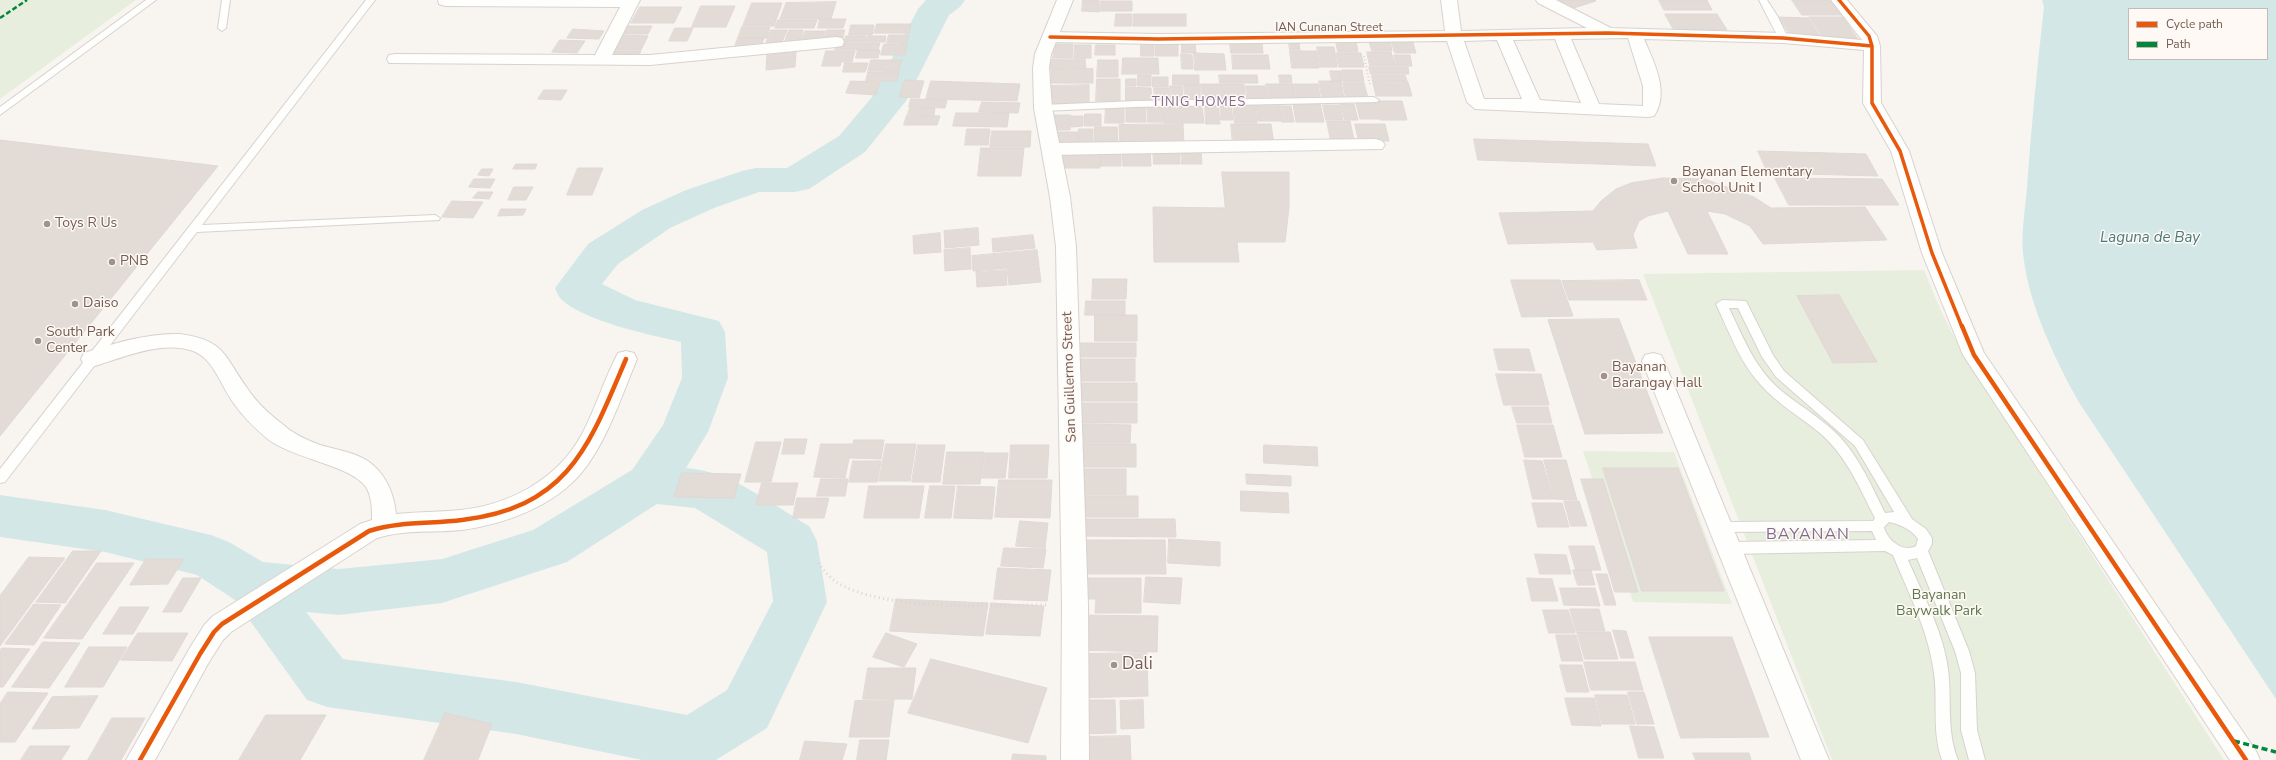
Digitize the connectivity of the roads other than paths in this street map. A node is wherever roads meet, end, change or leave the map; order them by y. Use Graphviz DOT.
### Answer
graph roads {
  1 [pos="152,0"];
  2 [pos="226,0"];
  3 [pos="371,0"];
  4 [pos="1065,0"];
  5 [pos="1449,0"];
  6 [pos="1544,0"];
  7 [pos="1763,0"];
  8 [pos="1840,0"];
  9 [pos="445,1"];
  10 [pos="632,1"];
  11 [pos="222,28"];
  12 [pos="1608,33"];
  13 [pos="1561,34"];
  14 [pos="1634,34"];
  15 [pos="1503,35"];
  16 [pos="1454,36"];
  17 [pos="1050,37"];
  18 [pos="1783,38"];
  19 [pos="836,42"];
  20 [pos="1872,46"];
  21 [pos="395,59"];
  22 [pos="600,61"];
  23 [pos="1374,100"];
  24 [pos="1534,105"];
  25 [pos="1043,108"];
  26 [pos="1592,109"];
  27 [pos="0,112"];
  28 [pos="1376,145"];
  29 [pos="1051,149"];
  30 [pos="435,218"];
  31 [pos="193,229"];
  32 [pos="92,359"];
  33 [pos="626,359"];
  34 [pos="1653,361"];
  35 [pos="0,478"];
  36 [pos="1906,520"];
  37 [pos="1880,522"];
  38 [pos="385,524"];
  39 [pos="1724,537"];
  40 [pos="1892,548"];
  41 [pos="1920,550"];
  42 [pos="140,760"];
  43 [pos="1075,760"];
  44 [pos="1814,760"];
  45 [pos="1950,760"];
  46 [pos="1977,760"];
  47 [pos="2246,760"];
  1 -- 27 [label="lane"];
  2 -- 11 [label="lane"];
  3 -- 31 [label="lane"];
  4 -- 17 [label="street, San Guillermo Street"];
  5 -- 16 [label="street"];
  6 -- 12 [label="street"];
  7 -- 18 [label="lane"];
  8 -- 20 [label="street"];
  9 -- 10 [label="street"];
  10 -- 22 [label="street"];
  12 -- 13 [label="street, IAN Cunanan Street"];
  12 -- 14 [label="street, IAN Cunanan Street"];
  13 -- 15 [label="street, IAN Cunanan Street"];
  13 -- 26 [label="street"];
  14 -- 18 [label="street, IAN Cunanan Street"];
  14 -- 26 [label="street"];
  15 -- 16 [label="street, IAN Cunanan Street"];
  15 -- 24 [label="street"];
  16 -- 17 [label="street, IAN Cunanan Street"];
  16 -- 24 [label="street"];
  17 -- 25 [label="street, San Guillermo Street"];
  18 -- 20 [label="street, IAN Cunanan Street"];
  19 -- 22 [label="street"];
  20 -- 47 [label="street"];
  21 -- 22 [label="street"];
  23 -- 25 [label="lane"];
  24 -- 26 [label="street"];
  25 -- 29 [label="street, San Guillermo Street"];
  28 -- 29 [label="street"];
  29 -- 43 [label="street, San Guillermo Street"];
  30 -- 31 [label="lane"];
  31 -- 32 [label="lane"];
  32 -- 35 [label="lane"];
  32 -- 38 [label="street"];
  33 -- 38 [label="street"];
  34 -- 39 [label="street"];
  36 -- 37 [label="lane"];
  36 -- 37 [label="lane"];
  36 -- 41 [label="lane"];
  37 -- 39 [label="lane"];
  37 -- 40 [label="lane"];
  38 -- 42 [label="street"];
  39 -- 40 [label="lane"];
  39 -- 44 [label="street"];
  40 -- 41 [label="lane"];
  40 -- 45 [label="lane"];
  41 -- 46 [label="lane"];
}
